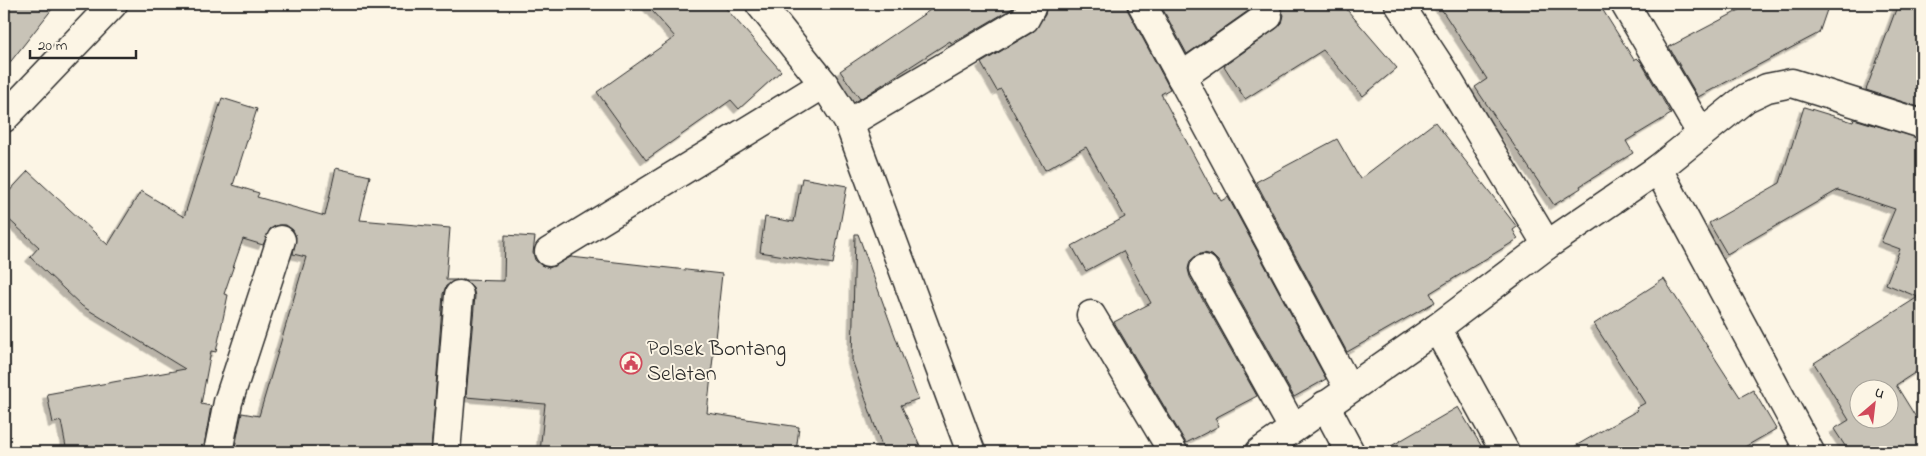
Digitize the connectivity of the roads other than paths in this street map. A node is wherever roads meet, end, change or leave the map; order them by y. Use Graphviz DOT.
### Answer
graph roads {
  1 [pos="113,4"];
  2 [pos="760,4"];
  3 [pos="1031,4"];
  4 [pos="1142,4"];
  5 [pos="1398,4"];
  6 [pos="1625,4"];
  7 [pos="1268,16"];
  8 [pos="1181,77"];
  9 [pos="824,84"];
  10 [pos="4,118"];
  11 [pos="848,123"];
  12 [pos="1922,124"];
  13 [pos="1701,133"];
  14 [pos="1658,169"];
  15 [pos="281,240"];
  16 [pos="1547,245"];
  17 [pos="549,252"];
  18 [pos="1204,269"];
  19 [pos="459,295"];
  20 [pos="1091,315"];
  21 [pos="1437,328"];
  22 [pos="1349,389"];
  23 [pos="1325,405"];
  24 [pos="1293,428"];
  25 [pos="218,452"];
  26 [pos="446,452"];
  27 [pos="971,452"];
  28 [pos="1172,452"];
  29 [pos="1260,452"];
  30 [pos="1350,452"];
  31 [pos="1506,452"];
  32 [pos="1810,452"];
  1 -- 10 [label="street"];
  2 -- 9 [label="street"];
  3 -- 11 [label="street"];
  4 -- 8 [label="street"];
  5 -- 16 [label="street"];
  6 -- 13 [label="street"];
  7 -- 8 [label="street"];
  8 -- 22 [label="street"];
  9 -- 11 [label="street"];
  9 -- 17 [label="street"];
  11 -- 27 [label="street"];
  12 -- 13 [label="street"];
  13 -- 14 [label="street"];
  14 -- 16 [label="street"];
  14 -- 32 [label="street"];
  15 -- 25 [label="street"];
  16 -- 21 [label="street"];
  18 -- 24 [label="street"];
  19 -- 26 [label="street"];
  20 -- 28 [label="street"];
  21 -- 22 [label="street"];
  21 -- 31 [label="street"];
  22 -- 23 [label="street"];
  23 -- 24 [label="street"];
  23 -- 30 [label="street"];
  24 -- 29 [label="street"];
}
